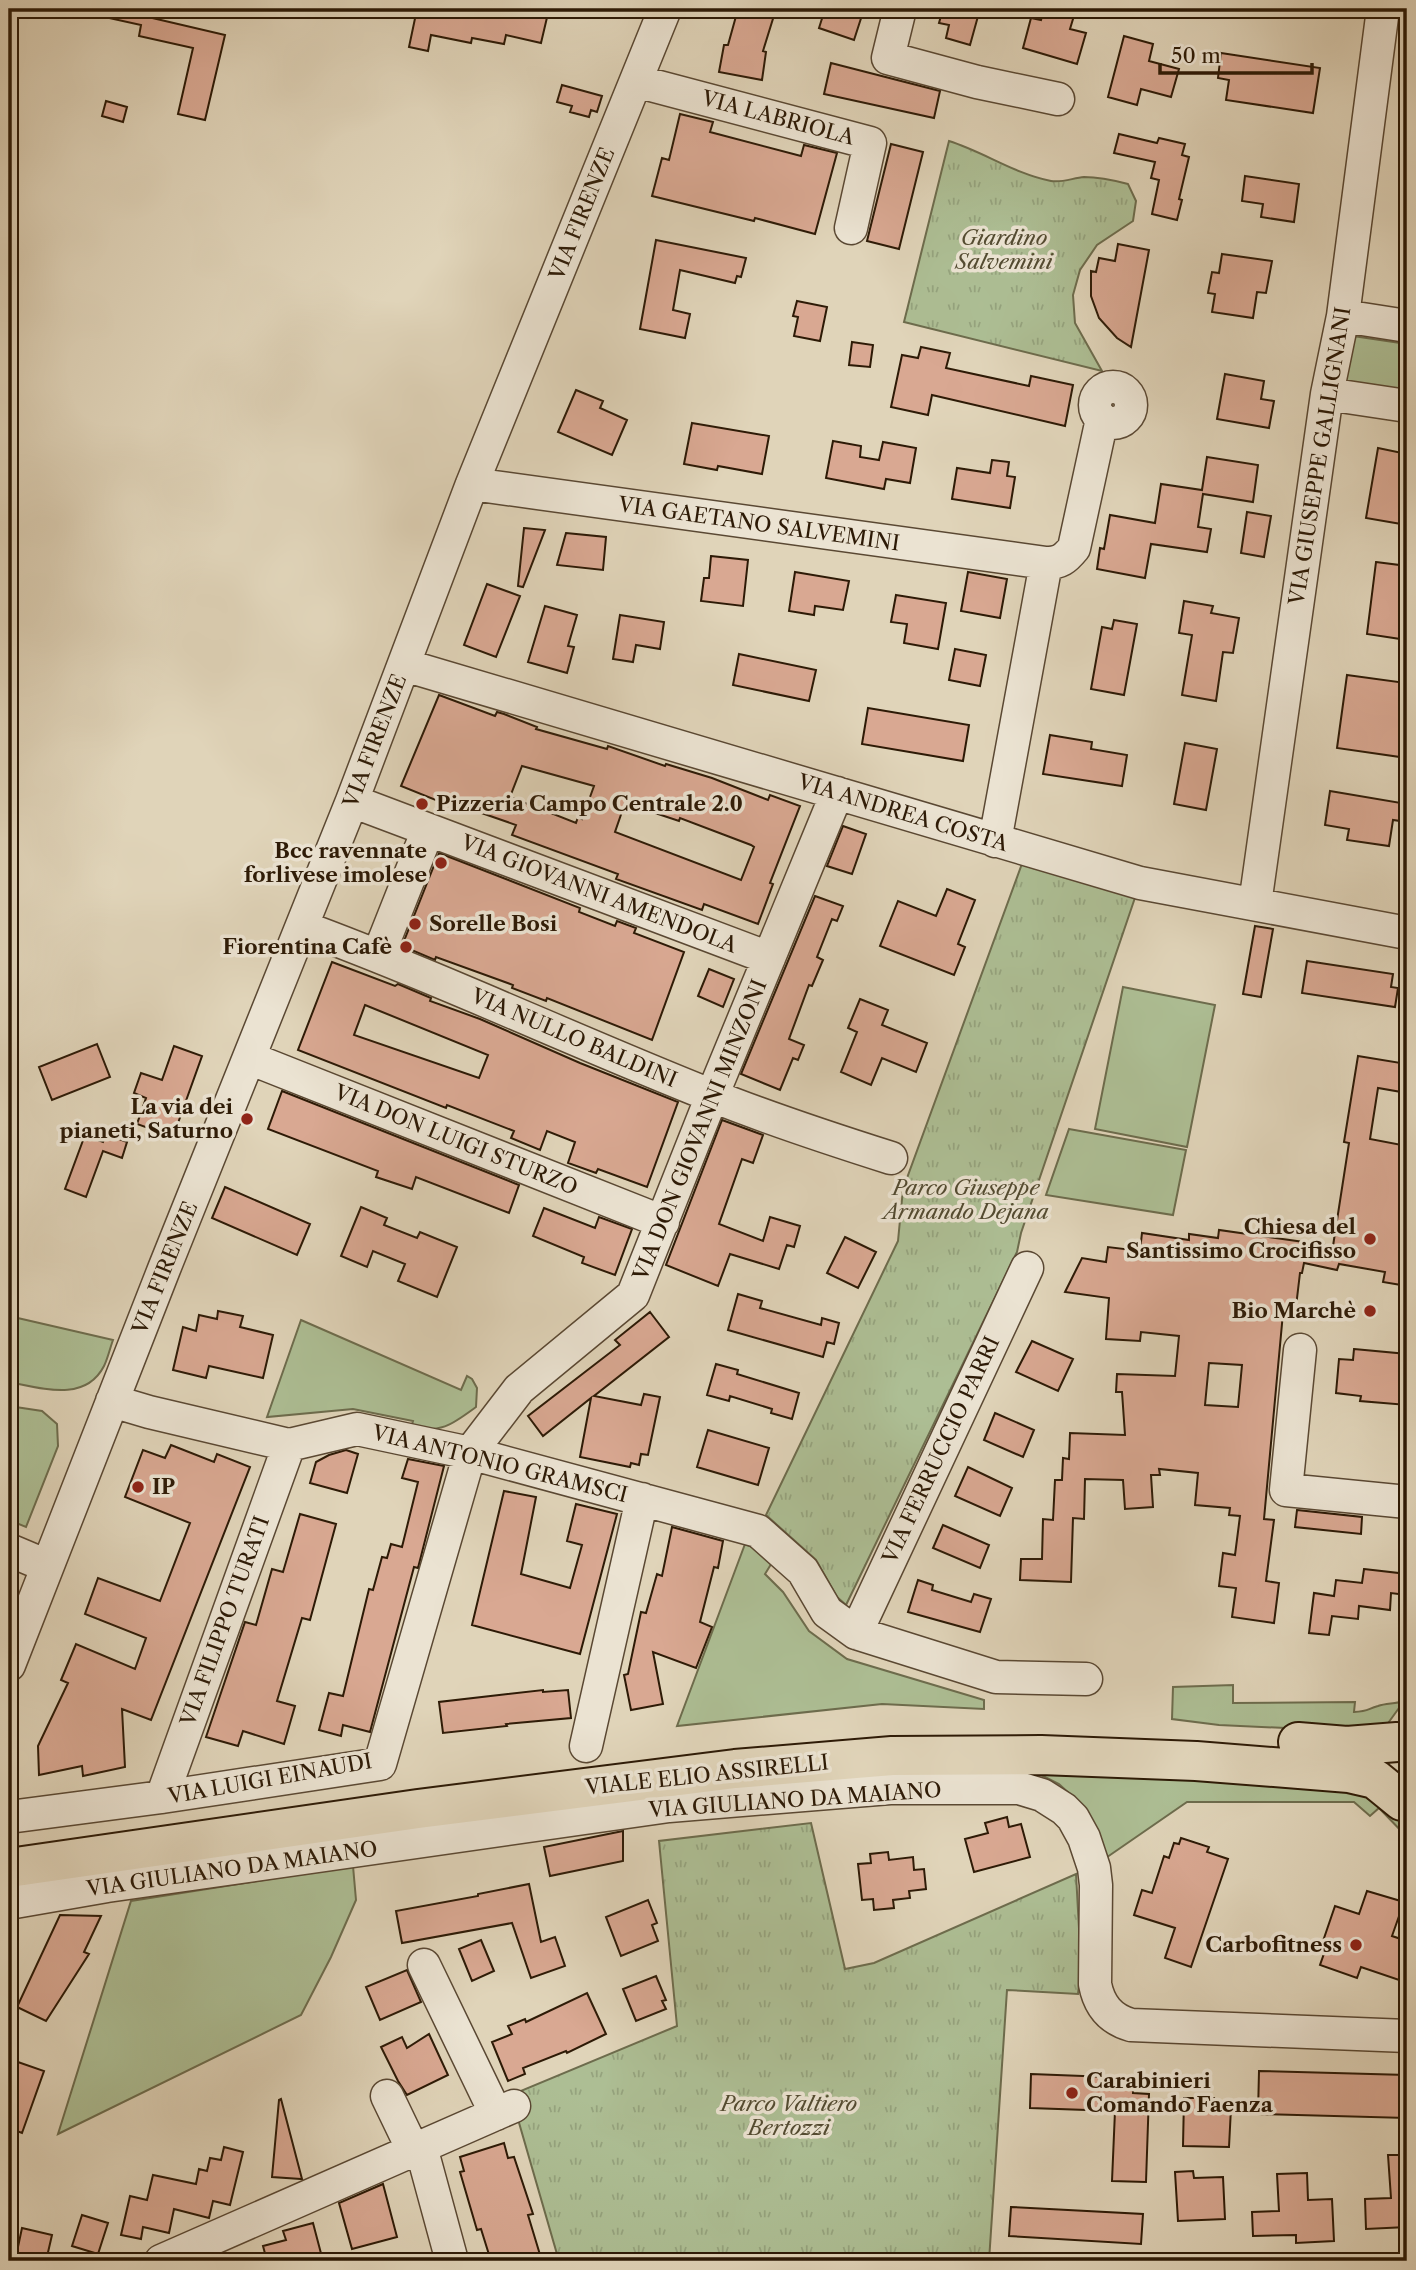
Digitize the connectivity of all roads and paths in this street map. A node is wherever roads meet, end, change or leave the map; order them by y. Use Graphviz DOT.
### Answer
graph roads {
  1 [pos="665,9"];
  2 [pos="900,9"];
  3 [pos="1383,9"];
  4 [pos="636,81"];
  5 [pos="1058,99"];
  6 [pos="852,228"];
  7 [pos="1343,316"];
  8 [pos="1407,326"];
  9 [pos="1327,394"];
  10 [pos="1407,407"];
  11 [pos="1102,419"];
  12 [pos="471,484"];
  13 [pos="1046,564"];
  14 [pos="404,665"];
  15 [pos="837,793"];
  16 [pos="352,801"];
  17 [pos="428,830"];
  18 [pos="995,841"];
  19 [pos="1255,904"];
  20 [pos="302,927"];
  21 [pos="1407,933"];
  22 [pos="378,956"];
  23 [pos="769,958"];
  24 [pos="249,1058"];
  25 [pos="712,1096"];
  26 [pos="891,1158"];
  27 [pos="663,1222"];
  28 [pos="1027,1268"];
  29 [pos="1300,1350"];
  30 [pos="112,1401"];
  31 [pos="289,1444"];
  32 [pos="470,1453"];
  33 [pos="642,1499"];
  34 [pos="1407,1502"];
  35 [pos="9,1550"];
  36 [pos="47,1566"];
  37 [pos="856,1633"];
  38 [pos="9,1665"];
  39 [pos="1086,1679"];
  40 [pos="1402,1731"];
  41 [pos="586,1746"];
  42 [pos="162,1797"];
  43 [pos="1405,1805"];
  44 [pos="9,1817"];
  45 [pos="9,1844"];
  46 [pos="9,1868"];
  47 [pos="9,1903"];
  48 [pos="424,1965"];
  49 [pos="1407,2036"];
  50 [pos="387,2096"];
  51 [pos="417,2148"];
  52 [pos="161,2261"];
  53 [pos="452,2261"];
  1 -- 4 [label="street, VIA FIRENZE"];
  2 -- 5 [label="street"];
  3 -- 7 [label="street, VIA GIUSEPPE GALLIGNANI"];
  4 -- 6 [label="street, VIA LABRIOLA"];
  4 -- 12 [label="street, VIA FIRENZE"];
  7 -- 8 [label="street"];
  7 -- 9 [label="street, VIA GIUSEPPE GALLIGNANI"];
  9 -- 10 [label="street"];
  9 -- 19 [label="street, VIA GIUSEPPE GALLIGNANI"];
  11 -- 13 [label="street"];
  12 -- 13 [label="street, VIA GAETANO SALVEMINI"];
  12 -- 14 [label="street, VIA FIRENZE"];
  13 -- 18 [label="street"];
  14 -- 15 [label="street, VIA ANDREA COSTA"];
  14 -- 16 [label="street, VIA FIRENZE"];
  15 -- 18 [label="street, VIA ANDREA COSTA"];
  15 -- 23 [label="street, VIA DON GIOVANNI MINZONI"];
  16 -- 17 [label="street, VIA GIOVANNI AMENDOLA"];
  16 -- 20 [label="street, VIA FIRENZE"];
  17 -- 22 [label="street"];
  17 -- 23 [label="street, VIA GIOVANNI AMENDOLA"];
  18 -- 19 [label="street, VIA ANDREA COSTA"];
  19 -- 21 [label="street, VIA ANDREA COSTA"];
  20 -- 22 [label="street, VIA NULLO BALDINI"];
  20 -- 24 [label="street, VIA FIRENZE"];
  22 -- 25 [label="street, VIA NULLO BALDINI"];
  23 -- 25 [label="street, VIA DON GIOVANNI MINZONI"];
  24 -- 27 [label="street, VIA DON LUIGI STURZO"];
  24 -- 30 [label="street, VIA FIRENZE"];
  25 -- 26 [label="street, VIA NULLO BALDINI"];
  25 -- 27 [label="street, VIA DON GIOVANNI MINZONI"];
  27 -- 32 [label="street, VIA DON GIOVANNI MINZONI"];
  28 -- 37 [label="street, VIA FERRUCCIO PARRI"];
  29 -- 34 [label="street"];
  30 -- 31 [label="street, VIA ANTONIO GRAMSCI"];
  30 -- 36 [label="street, VIA FIRENZE"];
  31 -- 32 [label="street, VIA ANTONIO GRAMSCI"];
  31 -- 42 [label="street, VIA FILIPPO TURATI"];
  32 -- 33 [label="street, VIA ANTONIO GRAMSCI"];
  32 -- 42 [label="street, VIA LUIGI EINAUDI"];
  33 -- 37 [label="street"];
  33 -- 41 [label="street, VIA ANTONIO GRAMSCI"];
  35 -- 36 [label="street"];
  36 -- 38 [label="street, VIA FIRENZE"];
  37 -- 39 [label="street"];
  40 -- 43 [label="main road"];
  40 -- 45 [label="main road, VIALE ELIO ASSIRELLI"];
  42 -- 44 [label="street, VIA LUIGI EINAUDI"];
  43 -- 46 [label="main road, VIALE ELIO ASSIRELLI"];
  47 -- 49 [label="street, VIA GIULIANO DA MAIANO"];
  48 -- 51 [label="street"];
  50 -- 51 [label="street"];
  51 -- 52 [label="street"];
  51 -- 53 [label="street"];
}
